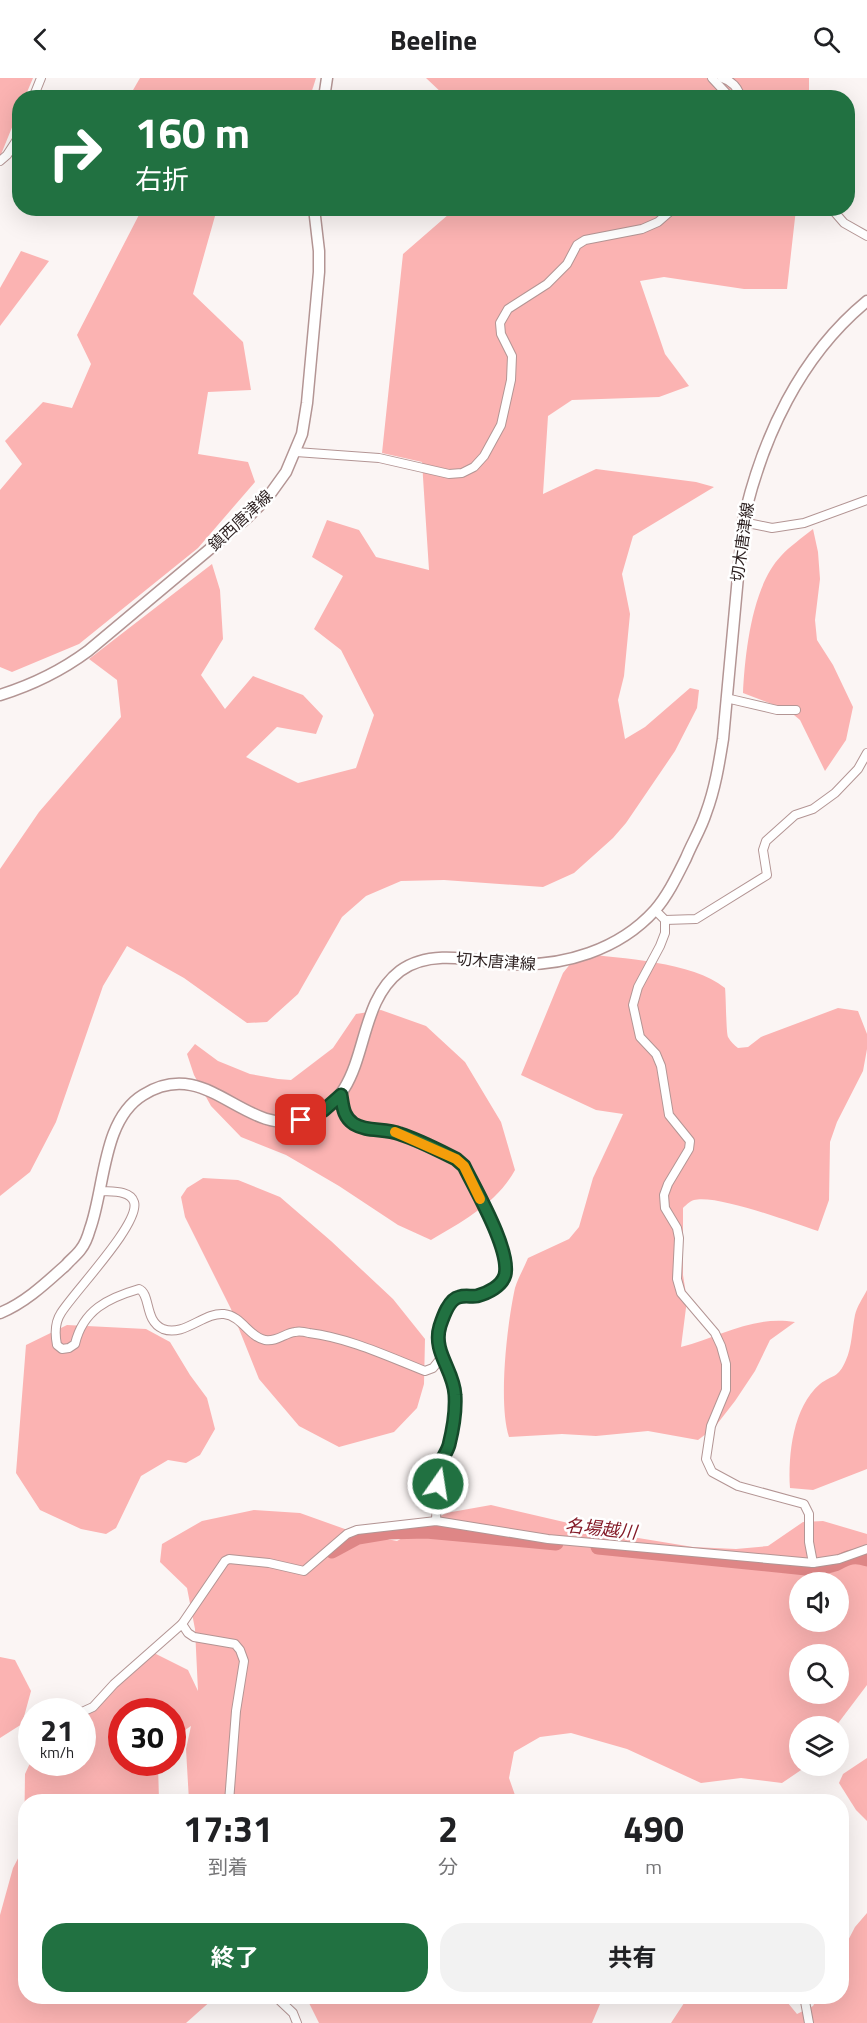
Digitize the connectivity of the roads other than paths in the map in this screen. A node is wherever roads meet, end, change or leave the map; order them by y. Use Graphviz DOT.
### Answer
graph roads {
  1 [pos="718,79"];
  2 [pos="739,90"];
  3 [pos="12,147"];
  4 [pos="0,161"];
  5 [pos="315,216"];
  6 [pos="665,216"];
  7 [pos="837,216"];
  8 [pos="867,236"];
  9 [pos="867,301"];
  10 [pos="296,452"];
  11 [pos="867,500"];
  12 [pos="743,522"];
  13 [pos="0,695"];
  14 [pos="726,698"];
  15 [pos="796,710"];
  16 [pos="867,753"];
  17 [pos="654,910"];
  18 [pos="664,920"];
  19 [pos="341,1095"];
  20 [pos="101,1191"];
  21 [pos="0,1313"];
  22 [pos="441,1358"];
  23 [pos="436,1521"];
  24 [pos="867,1549"];
  25 [pos="813,1563"];
  26 [pos="182,1624"];
  27 [pos="96,1704"];
  28 [pos="230,1794"];
  29 [pos="283,2004"];
  30 [pos="805,2004"];
  31 [pos="297,2023"];
  32 [pos="809,2023"];
  1 -- 2 [label="street"];
  3 -- 4 [label="street"];
  5 -- 10 [label="main road, 鎮西唐津線"];
  6 -- 10 [label="street"];
  7 -- 8 [label="street"];
  9 -- 12 [label="main road, 切木唐津線"];
  10 -- 13 [label="main road, 鎮西唐津線"];
  11 -- 12 [label="street"];
  12 -- 14 [label="main road, 切木唐津線"];
  14 -- 15 [label="street"];
  14 -- 17 [label="main road, 切木唐津線"];
  16 -- 18 [label="street"];
  17 -- 18 [label="street"];
  17 -- 19 [label="main road, 切木唐津線"];
  18 -- 25 [label="street"];
  19 -- 20 [label="main road, 切木唐津線"];
  19 -- 22 [label="street"];
  20 -- 21 [label="main road, 切木唐津線"];
  20 -- 22 [label="street"];
  22 -- 23 [label="street"];
  23 -- 25 [label="street"];
  23 -- 26 [label="street"];
  24 -- 25 [label="street"];
  26 -- 27 [label="street"];
  26 -- 28 [label="street"];
  29 -- 31 [label="street"];
  30 -- 32 [label="street"];
}
